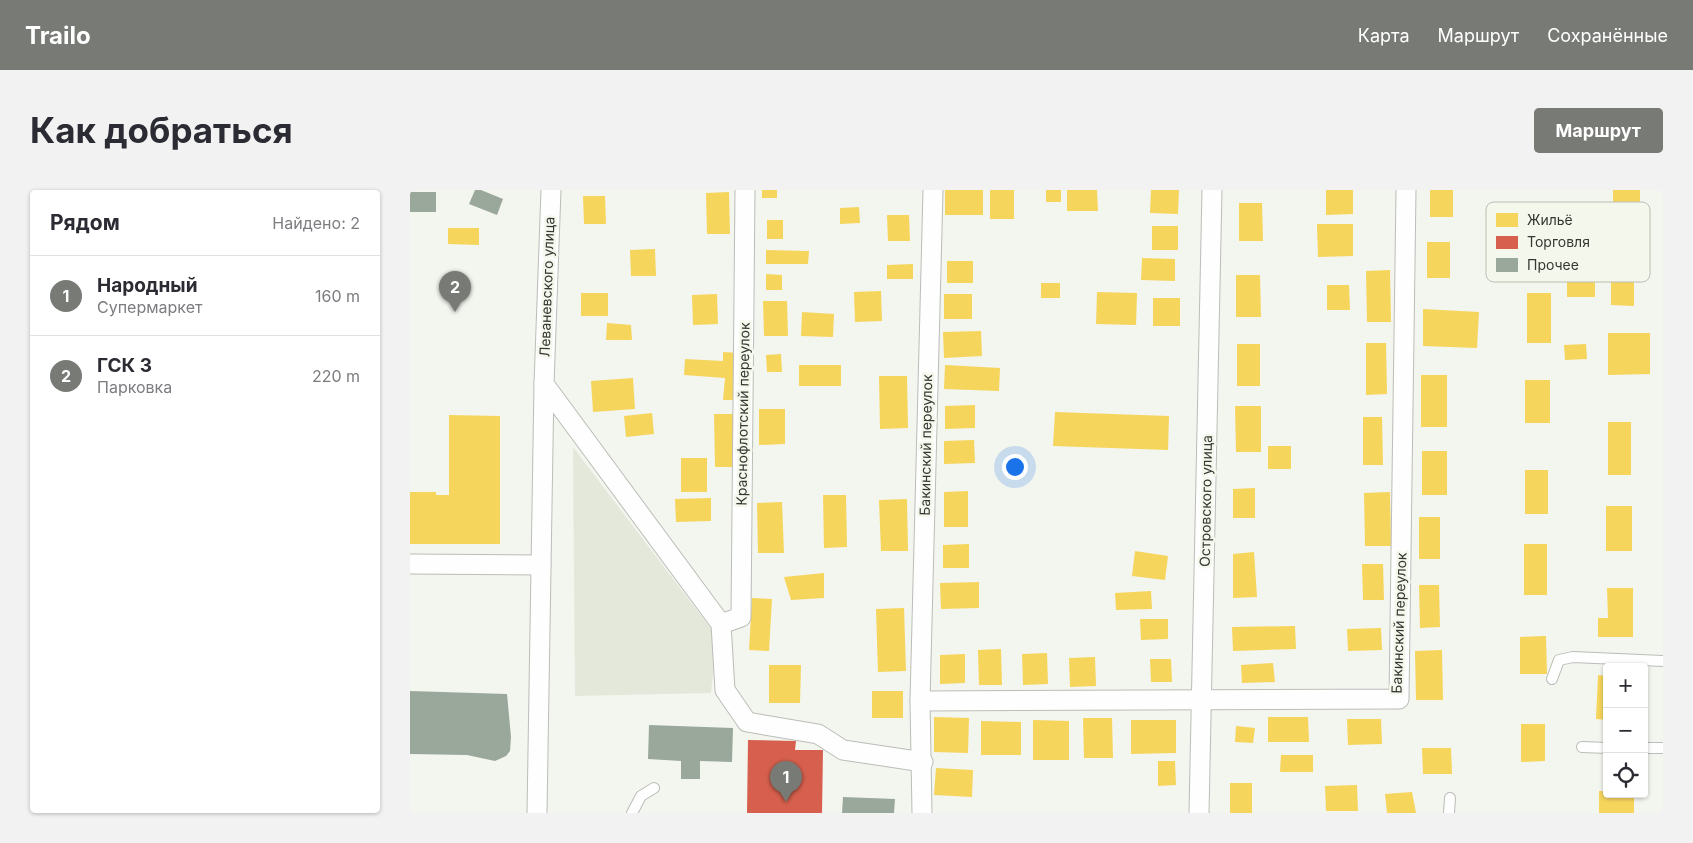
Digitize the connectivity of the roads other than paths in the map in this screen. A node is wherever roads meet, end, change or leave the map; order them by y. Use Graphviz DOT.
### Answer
graph roads {
  1 [pos="550,190"];
  2 [pos="745,190"];
  3 [pos="933,190"];
  4 [pos="1212,190"];
  5 [pos="1406,190"];
  6 [pos="544,384"];
  7 [pos="410,564"];
  8 [pos="541,565"];
  9 [pos="721,624"];
  10 [pos="1663,662"];
  11 [pos="1552,679"];
  12 [pos="1202,699"];
  13 [pos="920,701"];
  14 [pos="1582,747"];
  15 [pos="1603,748"];
  16 [pos="1648,748"];
  17 [pos="1663,748"];
  18 [pos="922,762"];
  19 [pos="654,788"];
  20 [pos="1450,798"];
  21 [pos="537,813"];
  22 [pos="632,813"];
  23 [pos="922,813"];
  24 [pos="1199,813"];
  25 [pos="1449,813"];
  1 -- 6 [label="street, Леваневского улица"];
  2 -- 9 [label="street, Краснофлотский переулок"];
  3 -- 13 [label="street, Бакинский переулок"];
  4 -- 12 [label="street, Островского улица"];
  5 -- 12 [label="street, Бакинский переулок"];
  6 -- 8 [label="street, Леваневского улица"];
  6 -- 9 [label="street"];
  7 -- 8 [label="street"];
  8 -- 21 [label="street, Леваневского улица"];
  9 -- 18 [label="street"];
  10 -- 11 [label="lane"];
  12 -- 13 [label="street, Бакинский переулок"];
  12 -- 24 [label="street, Островского улица"];
  13 -- 18 [label="street, Бакинский переулок"];
  14 -- 15 [label="lane"];
  16 -- 17 [label="lane"];
  18 -- 23 [label="street, Бакинский переулок"];
  19 -- 22 [label="lane"];
  20 -- 25 [label="lane"];
}
